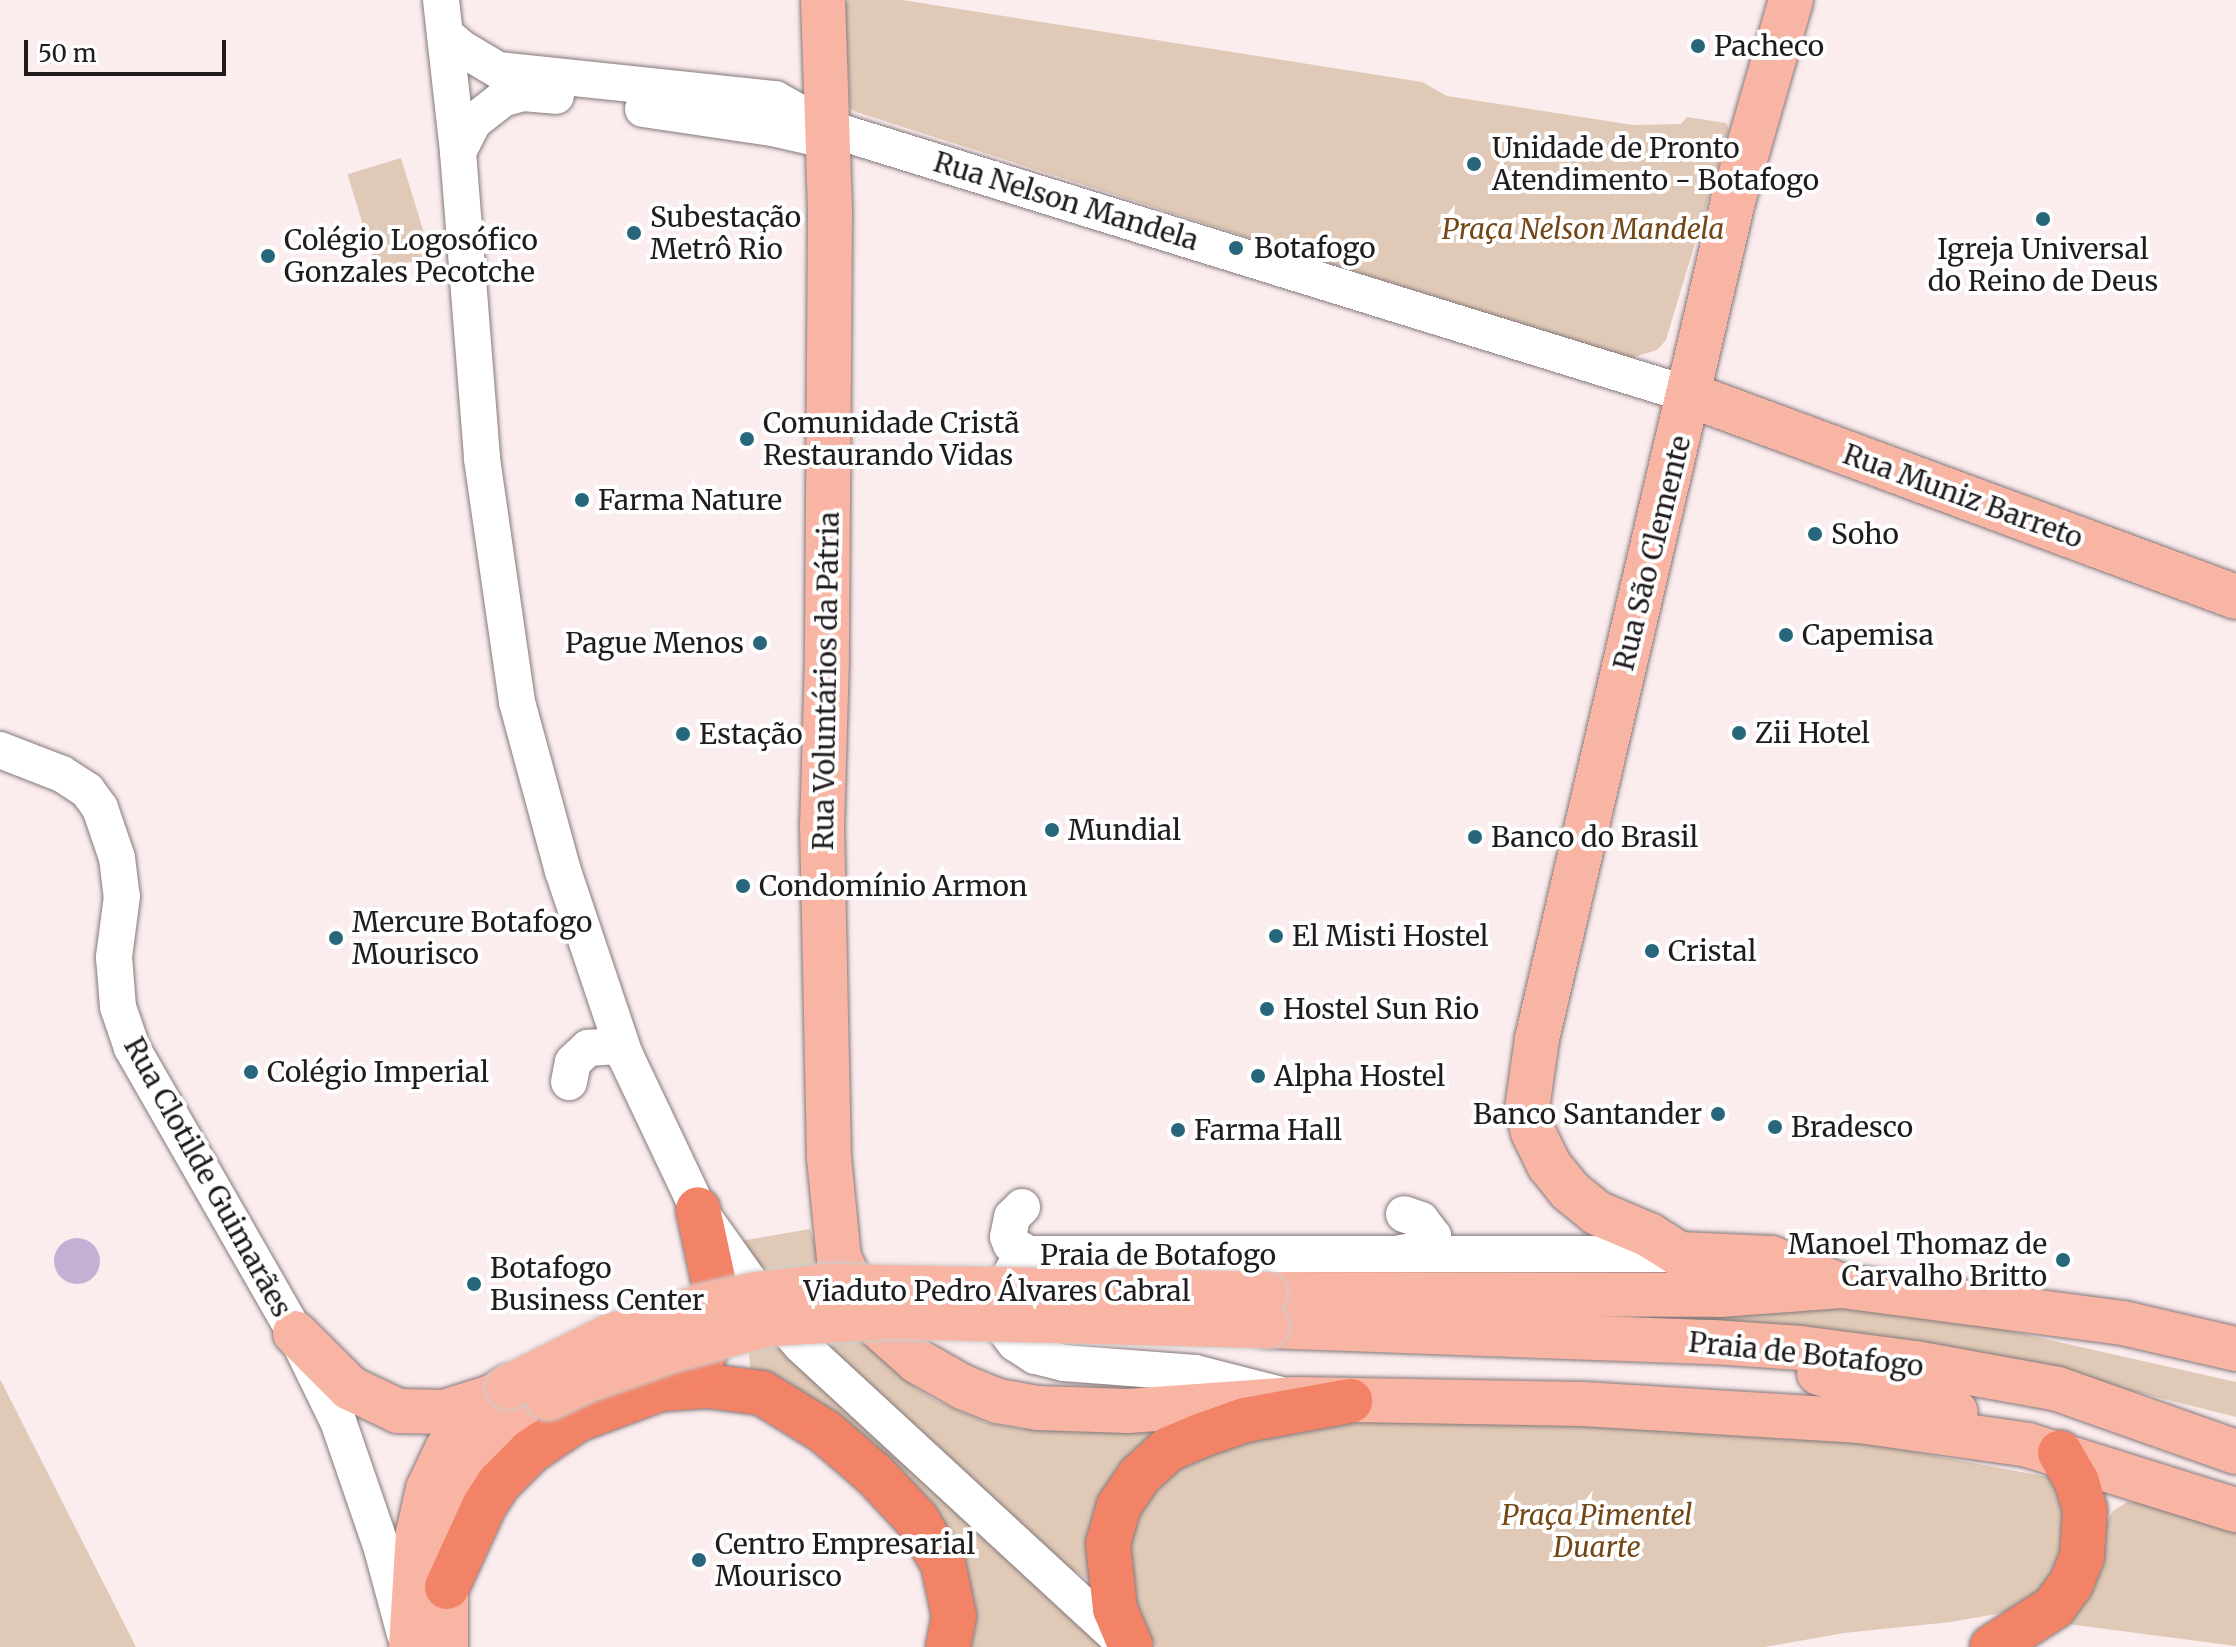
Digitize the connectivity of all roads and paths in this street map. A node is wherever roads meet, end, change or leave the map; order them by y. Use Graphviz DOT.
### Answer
graph roads {
  1 [pos="823,0"];
  2 [pos="1791,0"];
  3 [pos="443,17"];
  4 [pos="828,134"];
  5 [pos="458,152"];
  6 [pos="1690,395"];
  7 [pos="2236,597"];
  8 [pos="0,750"];
  9 [pos="625,1055"];
  10 [pos="569,1082"];
  11 [pos="1527,1108"];
  12 [pos="1022,1207"];
  13 [pos="698,1209"];
  14 [pos="1404,1214"];
  15 [pos="833,1218"];
  16 [pos="1029,1254"];
  17 [pos="1398,1254"];
  18 [pos="1679,1254"];
  19 [pos="1842,1286"];
  20 [pos="1266,1310"];
  21 [pos="295,1333"];
  22 [pos="1713,1342"];
  23 [pos="801,1345"];
  24 [pos="2236,1349"];
  25 [pos="660,1389"];
  26 [pos="762,1393"];
  27 [pos="509,1397"];
  28 [pos="1296,1399"];
  29 [pos="1350,1401"];
  30 [pos="2044,1449"];
  31 [pos="2236,1452"];
  32 [pos="2236,1510"];
  33 [pos="447,1587"];
  34 [pos="410,1647"];
  35 [pos="446,1647"];
  36 [pos="948,1647"];
  37 [pos="1129,1647"];
  38 [pos="1992,1647"];
  1 -- 4 [label="main road, Rua Voluntários da Pátria"];
  2 -- 6 [label="main road, Rua São Clemente"];
  3 -- 4 [label="street, Rua Nelson Mandela"];
  3 -- 5 [label="street"];
  4 -- 5 [label="street, Rua Nelson Mandela"];
  4 -- 6 [label="street, Rua Nelson Mandela"];
  4 -- 15 [label="main road, Rua Voluntários da Pátria"];
  5 -- 9 [label="street"];
  6 -- 7 [label="main road, Rua Muniz Barreto"];
  6 -- 11 [label="main road, Rua São Clemente"];
  8 -- 21 [label="street, Rua Clotilde Guimarães"];
  9 -- 10 [label="street"];
  9 -- 13 [label="street"];
  11 -- 18 [label="main road, Praia de Botafogo"];
  12 -- 16 [label="street"];
  13 -- 23 [label="street"];
  13 -- 25 [label="highway"];
  14 -- 17 [label="street"];
  15 -- 28 [label="main road, Praia de Botafogo"];
  16 -- 17 [label="street, Praia de Botafogo"];
  16 -- 28 [label="street, Praia de Botafogo"];
  17 -- 18 [label="street, Praia de Botafogo"];
  18 -- 19 [label="main road, Praia de Botafogo"];
  19 -- 20 [label="main road, Praia de Botafogo"];
  19 -- 24 [label="main road, Praia de Botafogo"];
  20 -- 22 [label="main road, Praia de Botafogo"];
  20 -- 27 [label="main road, Viaduto Pedro Álvares Cabral, bridge"];
  21 -- 27 [label="main road"];
  21 -- 34 [label="street, Rua Clotilde Guimarães"];
  22 -- 30 [label="main road"];
  22 -- 31 [label="main road, Praia de Botafogo"];
  23 -- 26 [label="highway"];
  23 -- 37 [label="street"];
  25 -- 26 [label="highway"];
  25 -- 33 [label="highway"];
  26 -- 36 [label="highway"];
  27 -- 33 [label="main road"];
  27 -- 34 [label="main road"];
  28 -- 29 [label="main road, Praia de Botafogo"];
  29 -- 30 [label="main road, Praia de Botafogo"];
  29 -- 37 [label="highway"];
  30 -- 32 [label="main road, Praia de Botafogo"];
  30 -- 38 [label="highway"];
  33 -- 35 [label="main road"];
}
